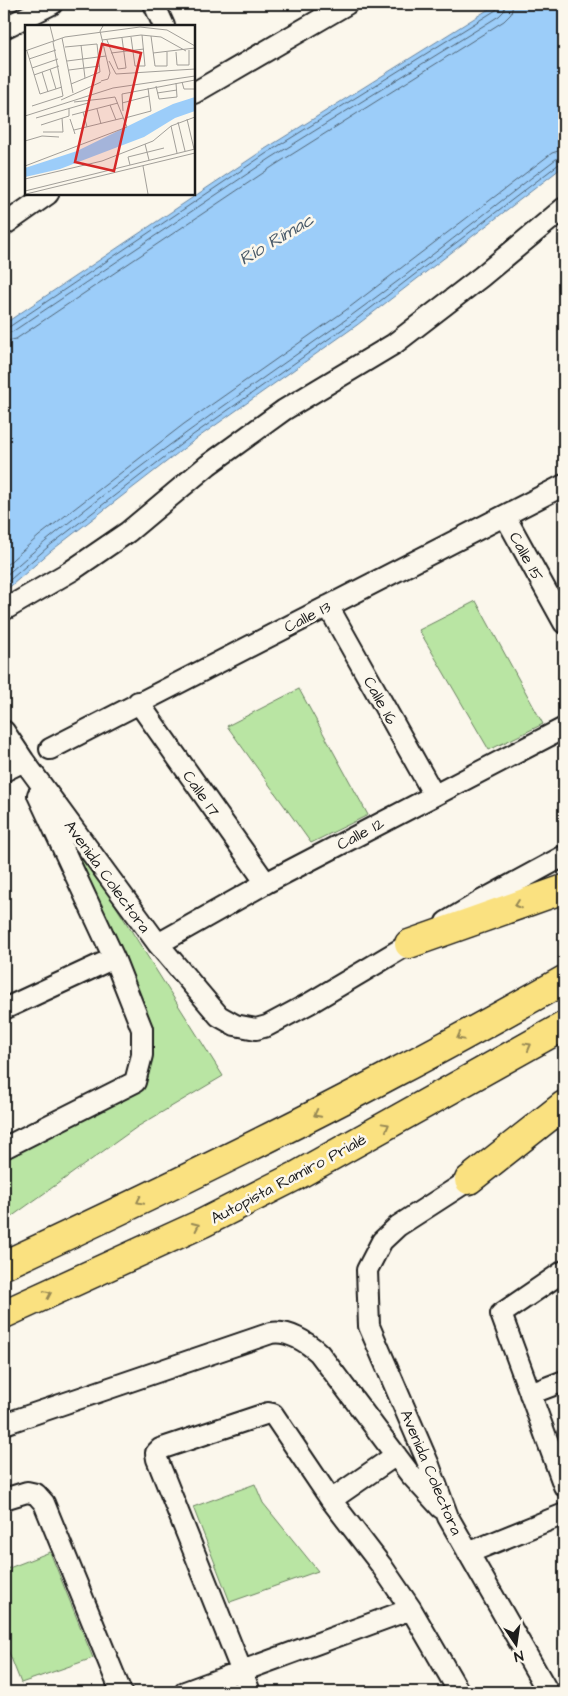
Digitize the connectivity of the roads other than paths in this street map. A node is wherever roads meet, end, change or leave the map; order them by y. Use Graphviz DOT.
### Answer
graph roads {
  1 [pos="52,4"];
  2 [pos="154,4"];
  3 [pos="348,4"];
  4 [pos="164,25"];
  5 [pos="4,28"];
  6 [pos="195,92"];
  7 [pos="47,195"];
  8 [pos="564,208"];
  9 [pos="4,225"];
  10 [pos="564,485"];
  11 [pos="505,516"];
  12 [pos="328,606"];
  13 [pos="4,610"];
  14 [pos="564,623"];
  15 [pos="138,702"];
  16 [pos="564,728"];
  17 [pos="4,731"];
  18 [pos="50,748"];
  19 [pos="24,761"];
  20 [pos="4,771"];
  21 [pos="434,795"];
  22 [pos="564,856"];
  23 [pos="266,883"];
  24 [pos="564,889"];
  25 [pos="158,944"];
  26 [pos="409,944"];
  27 [pos="114,958"];
  28 [pos="564,980"];
  29 [pos="4,1009"];
  30 [pos="564,1026"];
  31 [pos="564,1105"];
  32 [pos="564,1120"];
  33 [pos="4,1148"];
  34 [pos="469,1180"];
  35 [pos="4,1265"];
  36 [pos="564,1271"];
  37 [pos="4,1314"];
  38 [pos="564,1381"];
  39 [pos="530,1394"];
  40 [pos="4,1424"];
  41 [pos="396,1455"];
  42 [pos="564,1486"];
  43 [pos="4,1499"];
  44 [pos="332,1500"];
  45 [pos="564,1514"];
  46 [pos="448,1517"];
  47 [pos="468,1553"];
  48 [pos="411,1609"];
  49 [pos="242,1671"];
  50 [pos="121,1692"];
  51 [pos="185,1692"];
  52 [pos="250,1692"];
  53 [pos="460,1692"];
  54 [pos="548,1692"];
  1 -- 5 [label="street"];
  2 -- 4 [label="street"];
  3 -- 6 [label="street"];
  7 -- 9 [label="street"];
  8 -- 13 [label="street"];
  10 -- 11 [label="street, Calle 13"];
  11 -- 12 [label="street, Calle 13"];
  11 -- 14 [label="street, Calle 15"];
  12 -- 15 [label="street, Calle 13"];
  12 -- 21 [label="street, Calle 16"];
  15 -- 18 [label="street, Calle 13"];
  15 -- 23 [label="street, Calle 17"];
  16 -- 21 [label="street, Calle 12"];
  17 -- 19 [label="street, Avenida Colectora"];
  19 -- 20 [label="street"];
  19 -- 25 [label="street, Avenida Colectora"];
  19 -- 27 [label="street"];
  21 -- 23 [label="street, Calle 12"];
  22 -- 26 [label="street"];
  23 -- 25 [label="street, Calle 12"];
  24 -- 26 [label="highway, one-way"];
  25 -- 26 [label="street, Avenida Colectora"];
  27 -- 29 [label="street"];
  27 -- 33 [label="street"];
  28 -- 35 [label="highway, one-way"];
  37 -- 30 [label="highway, Autopista Ramiro Prialé, one-way"];
  31 -- 34 [label="highway"];
  32 -- 34 [label="street"];
  34 -- 46 [label="street, Avenida Colectora"];
  36 -- 39 [label="street"];
  38 -- 39 [label="street"];
  39 -- 42 [label="street"];
  40 -- 41 [label="street"];
  41 -- 44 [label="street"];
  41 -- 46 [label="street"];
  43 -- 50 [label="street"];
  44 -- 48 [label="street"];
  44 -- 49 [label="street"];
  45 -- 47 [label="street"];
  46 -- 47 [label="street, Avenida Colectora"];
  47 -- 54 [label="street, Avenida Colectora"];
  48 -- 49 [label="street"];
  48 -- 53 [label="street"];
  49 -- 51 [label="street"];
  49 -- 52 [label="street"];
}
